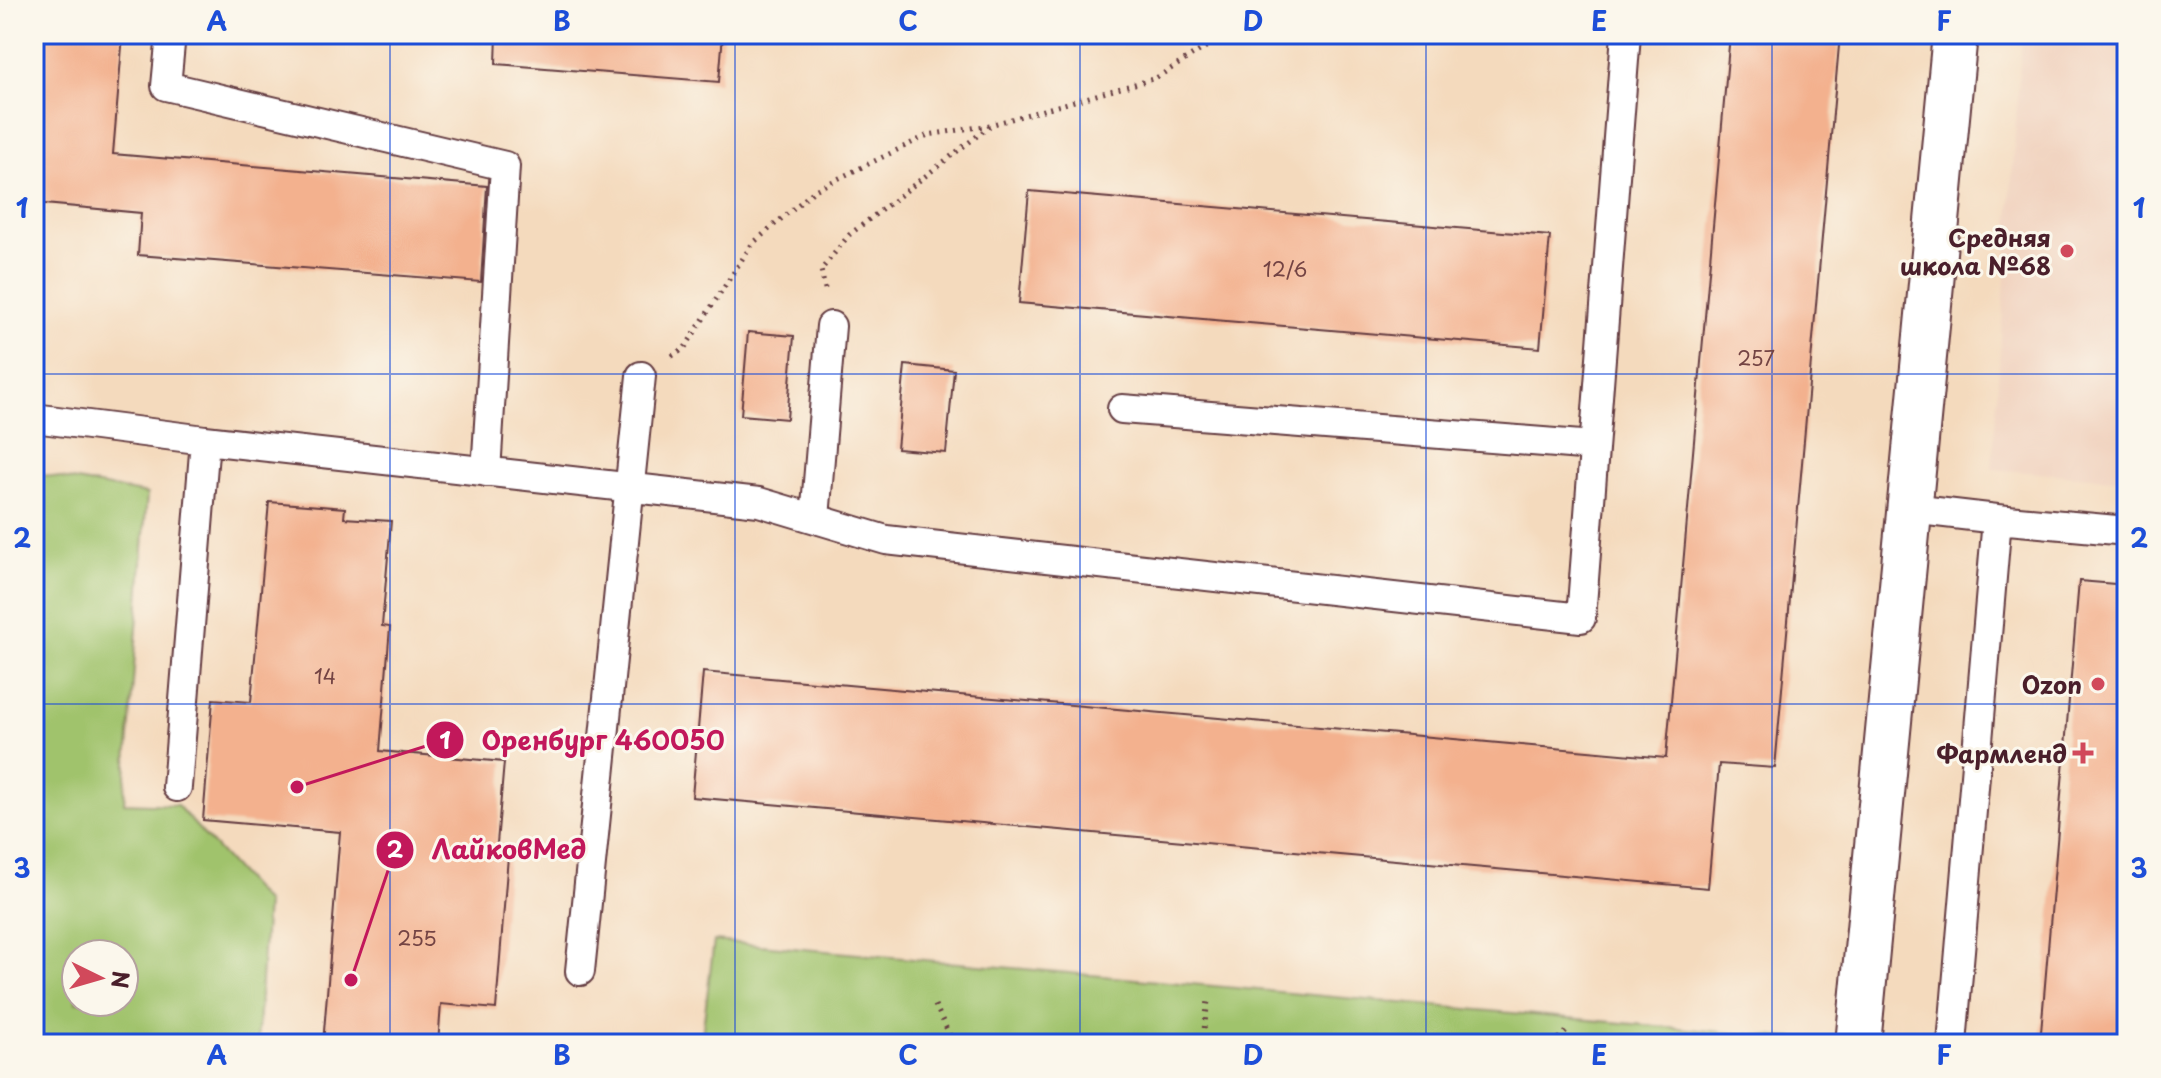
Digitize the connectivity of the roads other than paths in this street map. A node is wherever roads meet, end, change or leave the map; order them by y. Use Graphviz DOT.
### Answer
graph roads {
  1 [pos="171,34"];
  2 [pos="1626,34"];
  3 [pos="1955,34"];
  4 [pos="831,326"];
  5 [pos="641,376"];
  6 [pos="1122,409"];
  7 [pos="34,418"];
  8 [pos="205,440"];
  9 [pos="1594,446"];
  10 [pos="486,472"];
  11 [pos="629,489"];
  12 [pos="1911,509"];
  13 [pos="815,518"];
  14 [pos="1997,519"];
  15 [pos="2127,531"];
  16 [pos="177,787"];
  17 [pos="580,971"];
  18 [pos="1858,1044"];
  19 [pos="1952,1044"];
  1 -- 10 [label="lane"];
  2 -- 9 [label="lane"];
  3 -- 12 [label="street"];
  4 -- 13 [label="lane"];
  5 -- 11 [label="lane"];
  6 -- 9 [label="lane"];
  7 -- 8 [label="lane"];
  8 -- 10 [label="lane"];
  8 -- 16 [label="lane"];
  9 -- 13 [label="lane"];
  10 -- 11 [label="lane"];
  11 -- 13 [label="lane"];
  11 -- 17 [label="lane"];
  12 -- 14 [label="lane"];
  12 -- 18 [label="street"];
  14 -- 15 [label="lane"];
  14 -- 19 [label="lane"];
}
